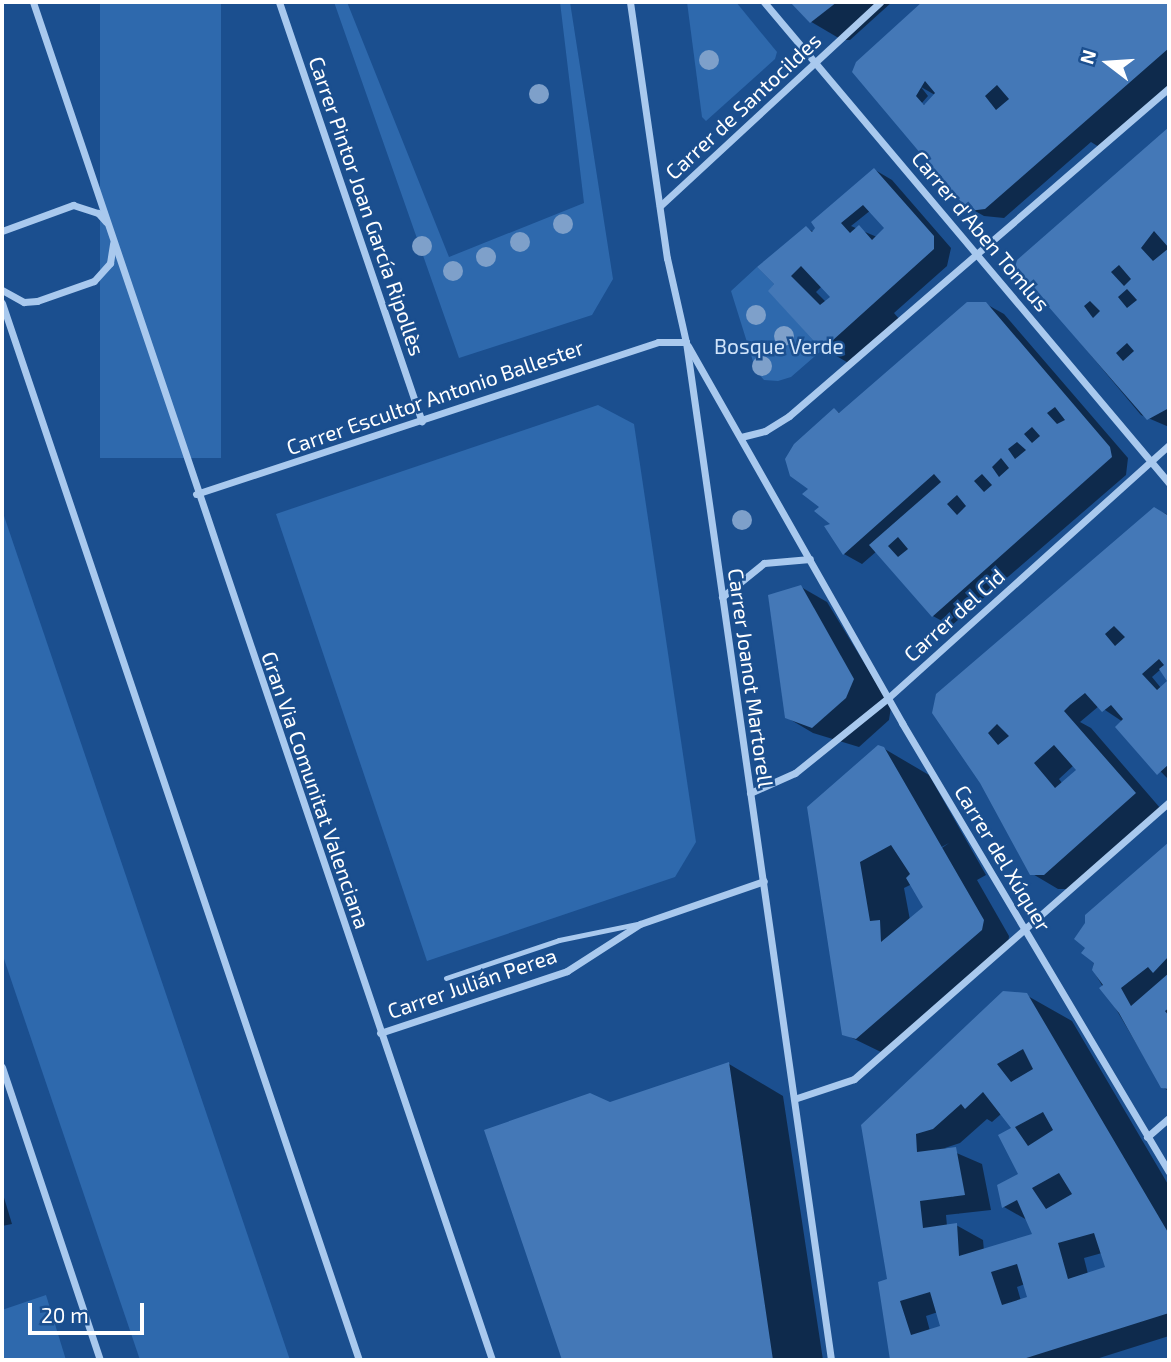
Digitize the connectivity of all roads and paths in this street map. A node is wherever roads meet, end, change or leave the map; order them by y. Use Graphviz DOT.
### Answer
graph roads {
  1 [pos="33,2"];
  2 [pos="279,2"];
  3 [pos="630,2"];
  4 [pos="764,2"];
  5 [pos="880,2"];
  6 [pos="815,61"];
  7 [pos="1169,88"];
  8 [pos="660,206"];
  9 [pos="110,229"];
  10 [pos="2,232"];
  11 [pos="978,254"];
  12 [pos="2,290"];
  13 [pos="2,303"];
  14 [pos="686,342"];
  15 [pos="422,421"];
  16 [pos="741,437"];
  17 [pos="1169,445"];
  18 [pos="1150,461"];
  19 [pos="1169,483"];
  20 [pos="196,494"];
  21 [pos="810,559"];
  22 [pos="722,597"];
  23 [pos="888,698"];
  24 [pos="750,793"];
  25 [pos="1169,802"];
  26 [pos="764,881"];
  27 [pos="640,924"];
  28 [pos="1024,928"];
  29 [pos="446,978"];
  30 [pos="380,1032"];
  31 [pos="2,1067"];
  32 [pos="794,1099"];
  33 [pos="1169,1118"];
  34 [pos="1147,1137"];
  35 [pos="1169,1172"];
  36 [pos="100,1360"];
  37 [pos="359,1360"];
  38 [pos="492,1360"];
  39 [pos="831,1360"];
  1 -- 9 [label="street, Gran Via Comunitat Valenciana"];
  2 -- 15 [label="street, Carrer Pintor Joan García Ripollès"];
  3 -- 8 [label="street, Carrer Joanot Martorell"];
  4 -- 6 [label="street, Carrer d'Aben Tomlus"];
  5 -- 6 [label="street, Carrer de Santocildes"];
  6 -- 8 [label="street, Carrer de Santocildes"];
  6 -- 11 [label="street, Carrer d'Aben Tomlus"];
  7 -- 11 [label="street"];
  8 -- 14 [label="street, Carrer Joanot Martorell"];
  9 -- 10 [label="street"];
  9 -- 12 [label="street, Gran Via Comunitat Valenciana"];
  9 -- 20 [label="street, Gran Via Comunitat Valenciana"];
  11 -- 16 [label="street"];
  11 -- 18 [label="street, Carrer d'Aben Tomlus"];
  13 -- 37 [label="street"];
  14 -- 15 [label="street, Carrer Escultor Antonio Ballester"];
  14 -- 16 [label="street, Carrer del Xúquer"];
  14 -- 22 [label="street, Carrer Joanot Martorell"];
  15 -- 20 [label="street, Carrer Escultor Antonio Ballester"];
  16 -- 21 [label="street, Carrer del Xúquer"];
  17 -- 18 [label="street, Carrer del Cid"];
  18 -- 19 [label="street, Carrer d'Aben Tomlus"];
  18 -- 23 [label="street, Carrer del Cid"];
  20 -- 30 [label="street, Gran Via Comunitat Valenciana"];
  21 -- 22 [label="street"];
  21 -- 23 [label="street, Carrer del Xúquer"];
  22 -- 24 [label="street, Carrer Joanot Martorell"];
  23 -- 24 [label="street, Carrer del Cid"];
  23 -- 28 [label="street, Carrer del Xúquer"];
  24 -- 26 [label="street, Carrer Joanot Martorell"];
  25 -- 28 [label="street"];
  26 -- 27 [label="street, Carrer Julián Perea"];
  26 -- 32 [label="street, Carrer Joanot Martorell"];
  27 -- 29 [label="lane"];
  27 -- 30 [label="street, Carrer Julián Perea"];
  28 -- 32 [label="street"];
  28 -- 34 [label="street, Carrer del Xúquer"];
  30 -- 38 [label="street, Gran Via Comunitat Valenciana"];
  31 -- 36 [label="street"];
  32 -- 39 [label="street, Carrer Joanot Martorell"];
  33 -- 34 [label="street"];
  34 -- 35 [label="street, Carrer del Xúquer"];
}
